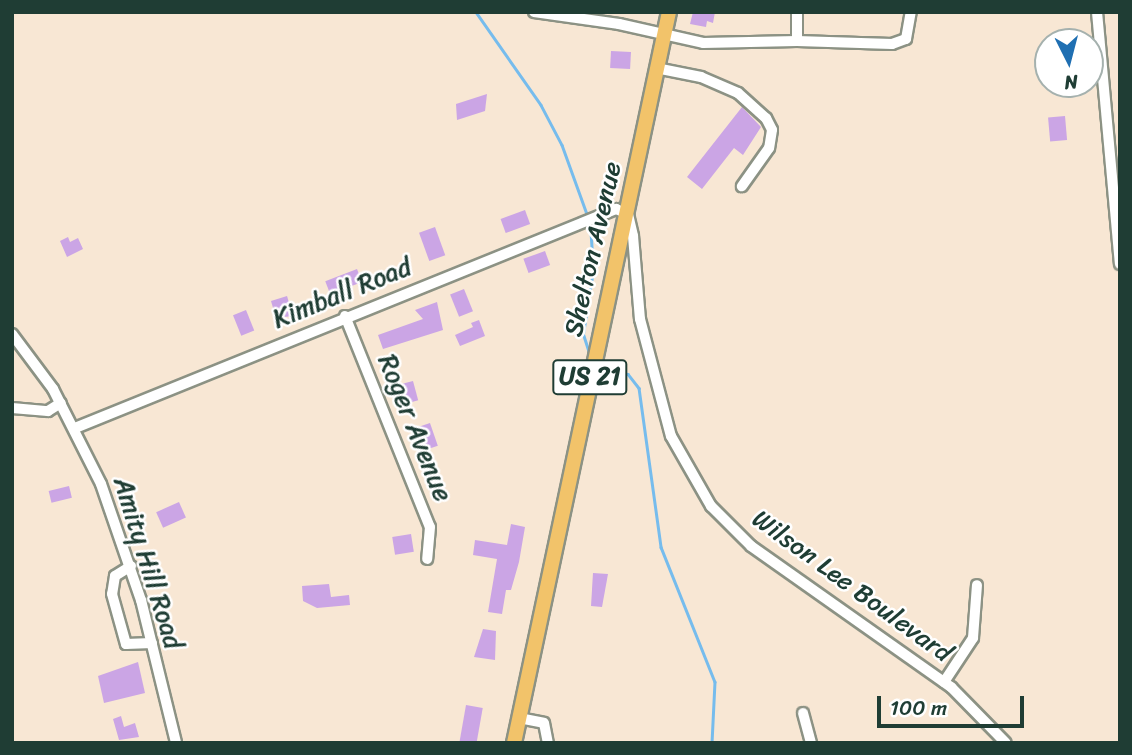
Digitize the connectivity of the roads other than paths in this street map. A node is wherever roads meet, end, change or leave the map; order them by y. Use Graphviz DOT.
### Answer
graph roads {
  1 [pos="534,12"];
  2 [pos="669,12"];
  3 [pos="797,12"];
  4 [pos="911,12"];
  5 [pos="1097,12"];
  6 [pos="663,37"];
  7 [pos="797,41"];
  8 [pos="656,68"];
  9 [pos="742,186"];
  10 [pos="628,214"];
  11 [pos="1120,264"];
  12 [pos="345,316"];
  13 [pos="12,334"];
  14 [pos="61,403"];
  15 [pos="12,408"];
  16 [pos="75,428"];
  17 [pos="427,559"];
  18 [pos="131,566"];
  19 [pos="977,585"];
  20 [pos="152,643"];
  21 [pos="944,682"];
  22 [pos="803,713"];
  23 [pos="519,718"];
  24 [pos="176,743"];
  25 [pos="514,743"];
  26 [pos="548,743"];
  27 [pos="811,743"];
  28 [pos="1006,743"];
  1 -- 6 [label="street"];
  2 -- 6 [label="main road, Shelton Avenue / US 21"];
  3 -- 7 [label="street"];
  4 -- 7 [label="street"];
  5 -- 11 [label="street"];
  6 -- 7 [label="street"];
  6 -- 8 [label="main road, Shelton Avenue / US 21"];
  8 -- 9 [label="street"];
  8 -- 10 [label="main road, Shelton Avenue / US 21"];
  10 -- 12 [label="street, Kimball Road"];
  10 -- 21 [label="street, Wilson Lee Boulevard"];
  10 -- 23 [label="main road, Shelton Avenue / US 21"];
  12 -- 16 [label="street, Kimball Road"];
  12 -- 17 [label="street, Roger Avenue"];
  13 -- 14 [label="street, Amity Hill Road"];
  14 -- 15 [label="street"];
  14 -- 16 [label="street, Amity Hill Road"];
  16 -- 18 [label="street, Amity Hill Road"];
  18 -- 20 [label="street, Amity Hill Road"];
  18 -- 20 [label="street"];
  19 -- 21 [label="street"];
  20 -- 24 [label="street, Amity Hill Road"];
  21 -- 28 [label="street, Wilson Lee Boulevard"];
  22 -- 27 [label="street"];
  23 -- 25 [label="main road, Shelton Avenue / US 21"];
  23 -- 26 [label="street"];
}
